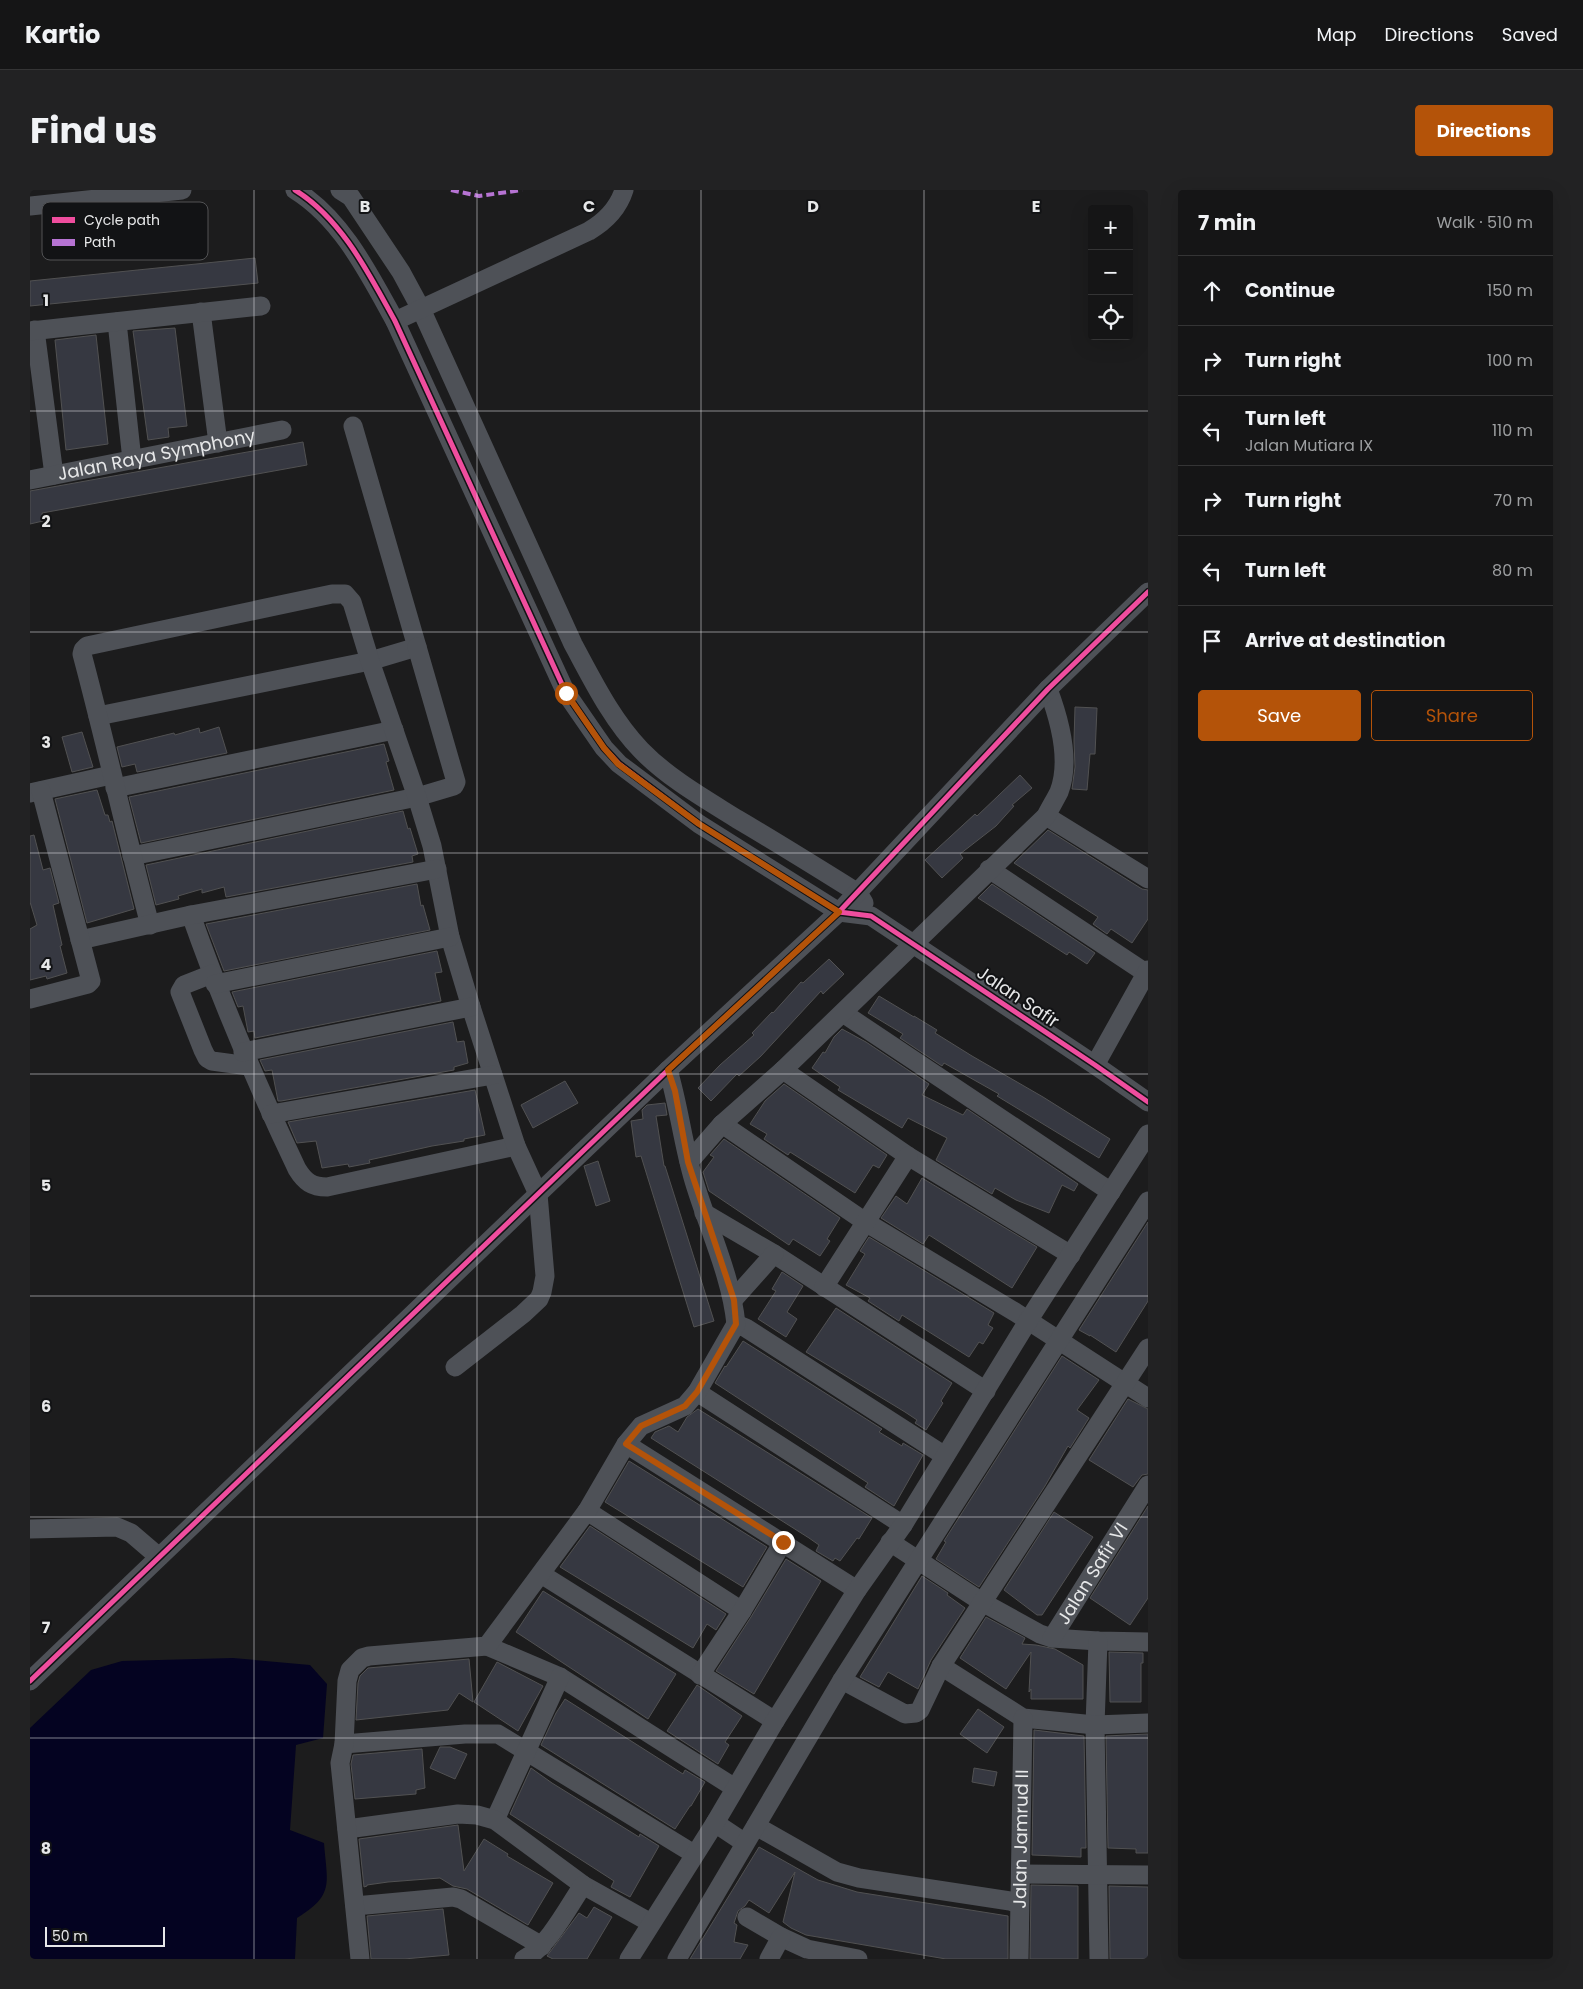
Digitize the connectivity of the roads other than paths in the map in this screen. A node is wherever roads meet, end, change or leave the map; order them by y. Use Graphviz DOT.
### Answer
graph roads {
  1 [pos="182,190"];
  2 [pos="295,190"];
  3 [pos="340,190"];
  4 [pos="624,190"];
  5 [pos="68,202"];
  6 [pos="261,306"];
  7 [pos="421,309"];
  8 [pos="200,312"];
  9 [pos="395,321"];
  10 [pos="117,322"];
  11 [pos="33,330"];
  12 [pos="353,426"];
  13 [pos="282,430"];
  14 [pos="218,443"];
  15 [pos="132,460"];
  16 [pos="54,475"];
  17 [pos="30,480"];
  18 [pos="1148,592"];
  19 [pos="417,647"];
  20 [pos="370,661"];
  21 [pos="1048,689"];
  22 [pos="98,716"];
  23 [pos="394,730"];
  24 [pos="113,782"];
  25 [pos="35,792"];
  26 [pos="417,796"];
  27 [pos="1046,816"];
  28 [pos="132,856"];
  29 [pos="436,869"];
  30 [pos="989,869"];
  31 [pos="1148,879"];
  32 [pos="858,893"];
  33 [pos="839,912"];
  34 [pos="191,916"];
  35 [pos="871,916"];
  36 [pos="150,925"];
  37 [pos="450,937"];
  38 [pos="80,940"];
  39 [pos="913,943"];
  40 [pos="1147,971"];
  41 [pos="213,979"];
  42 [pos="30,998"];
  43 [pos="471,1007"];
  44 [pos="842,1012"];
  45 [pos="246,1059"];
  46 [pos="1095,1065"];
  47 [pos="668,1070"];
  48 [pos="783,1070"];
  49 [pos="494,1076"];
  50 [pos="1148,1102"];
  51 [pos="271,1114"];
  52 [pos="722,1124"];
  53 [pos="1148,1134"];
  54 [pos="516,1146"];
  55 [pos="908,1156"];
  56 [pos="688,1162"];
  57 [pos="1111,1192"];
  58 [pos="538,1194"];
  59 [pos="1148,1201"];
  60 [pos="704,1213"];
  61 [pos="866,1223"];
  62 [pos="774,1254"];
  63 [pos="1071,1256"];
  64 [pos="824,1287"];
  65 [pos="734,1300"];
  66 [pos="1028,1321"];
  67 [pos="736,1324"];
  68 [pos="1059,1341"];
  69 [pos="1148,1348"];
  70 [pos="455,1367"];
  71 [pos="1126,1383"];
  72 [pos="986,1391"];
  73 [pos="697,1392"];
  74 [pos="1148,1398"];
  75 [pos="626,1444"];
  76 [pos="945,1456"];
  77 [pos="1148,1485"];
  78 [pos="587,1511"];
  79 [pos="903,1525"];
  80 [pos="30,1529"];
  81 [pos="783,1542"];
  82 [pos="890,1542"];
  83 [pos="159,1557"];
  84 [pos="918,1560"];
  85 [pos="541,1574"];
  86 [pos="857,1590"];
  87 [pos="982,1602"];
  88 [pos="742,1611"];
  89 [pos="1052,1638"];
  90 [pos="1098,1641"];
  91 [pos="1148,1642"];
  92 [pos="487,1646"];
  93 [pos="941,1666"];
  94 [pos="700,1675"];
  95 [pos="560,1676"];
  96 [pos="842,1680"];
  97 [pos="30,1681"];
  98 [pos="1022,1718"];
  99 [pos="775,1721"];
  100 [pos="1148,1723"];
  101 [pos="1095,1725"];
  102 [pos="344,1744"];
  103 [pos="528,1752"];
  104 [pos="735,1788"];
  105 [pos="495,1820"];
  106 [pos="715,1823"];
  107 [pos="756,1826"];
  108 [pos="347,1829"];
  109 [pos="745,1843"];
  110 [pos="694,1854"];
  111 [pos="1021,1874"];
  112 [pos="1148,1875"];
  113 [pos="1098,1876"];
  114 [pos="583,1885"];
  115 [pos="1019,1904"];
  116 [pos="355,1906"];
  117 [pos="747,1917"];
  118 [pos="651,1923"];
  119 [pos="781,1937"];
  120 [pos="542,1946"];
  121 [pos="360,1959"];
  122 [pos="524,1959"];
  123 [pos="629,1959"];
  124 [pos="677,1959"];
  125 [pos="769,1959"];
  126 [pos="858,1959"];
  127 [pos="1020,1959"];
  128 [pos="1099,1959"];
  1 -- 5 [label="street"];
  2 -- 9 [label="street"];
  3 -- 7 [label="street"];
  4 -- 7 [label="street"];
  6 -- 8 [label="street"];
  7 -- 9 [label="street"];
  7 -- 32 [label="street"];
  8 -- 10 [label="street"];
  8 -- 14 [label="street"];
  9 -- 33 [label="street"];
  10 -- 11 [label="street"];
  10 -- 15 [label="street"];
  11 -- 16 [label="street"];
  12 -- 19 [label="street"];
  13 -- 14 [label="street, Jalan Raya Symphony"];
  14 -- 15 [label="street, Jalan Raya Symphony"];
  15 -- 16 [label="street, Jalan Raya Symphony"];
  16 -- 17 [label="street, Jalan Raya Symphony"];
  18 -- 21 [label="street"];
  19 -- 20 [label="street"];
  19 -- 26 [label="street"];
  20 -- 22 [label="street"];
  20 -- 22 [label="street"];
  20 -- 23 [label="street"];
  21 -- 27 [label="street"];
  21 -- 32 [label="street"];
  22 -- 24 [label="street"];
  23 -- 24 [label="street"];
  23 -- 26 [label="street"];
  24 -- 25 [label="street"];
  24 -- 28 [label="street"];
  25 -- 38 [label="street"];
  26 -- 28 [label="street"];
  26 -- 29 [label="street"];
  27 -- 30 [label="street"];
  27 -- 31 [label="street"];
  28 -- 36 [label="street"];
  29 -- 34 [label="street"];
  29 -- 37 [label="street"];
  30 -- 39 [label="street"];
  30 -- 40 [label="street"];
  32 -- 33 [label="street"];
  32 -- 35 [label="street"];
  33 -- 35 [label="street"];
  33 -- 47 [label="street"];
  34 -- 36 [label="street"];
  34 -- 41 [label="street"];
  35 -- 39 [label="street, Jalan Safir"];
  36 -- 38 [label="street"];
  37 -- 41 [label="street"];
  37 -- 43 [label="street"];
  38 -- 42 [label="street"];
  39 -- 44 [label="street"];
  39 -- 46 [label="street, Jalan Safir"];
  40 -- 46 [label="street"];
  41 -- 45 [label="street"];
  41 -- 45 [label="street"];
  43 -- 45 [label="street"];
  43 -- 49 [label="street"];
  44 -- 48 [label="street"];
  44 -- 57 [label="street"];
  45 -- 51 [label="street"];
  46 -- 50 [label="street, Jalan Safir"];
  47 -- 56 [label="street"];
  47 -- 58 [label="street"];
  48 -- 52 [label="street"];
  48 -- 55 [label="street"];
  49 -- 51 [label="street"];
  49 -- 54 [label="street"];
  51 -- 54 [label="street"];
  52 -- 56 [label="street"];
  52 -- 61 [label="street"];
  53 -- 57 [label="street"];
  54 -- 58 [label="street"];
  55 -- 61 [label="street"];
  55 -- 63 [label="street"];
  56 -- 60 [label="street"];
  57 -- 63 [label="street"];
  58 -- 70 [label="street"];
  58 -- 83 [label="street"];
  59 -- 68 [label="street"];
  60 -- 62 [label="street"];
  60 -- 65 [label="street"];
  61 -- 64 [label="street"];
  61 -- 66 [label="street"];
  62 -- 64 [label="street"];
  62 -- 65 [label="street"];
  63 -- 66 [label="street"];
  64 -- 72 [label="street"];
  65 -- 67 [label="street"];
  66 -- 68 [label="street"];
  66 -- 72 [label="street"];
  67 -- 73 [label="street"];
  67 -- 76 [label="street"];
  68 -- 71 [label="street"];
  68 -- 84 [label="street"];
  69 -- 71 [label="street"];
  71 -- 74 [label="street"];
  71 -- 87 [label="street"];
  72 -- 76 [label="street"];
  73 -- 75 [label="street"];
  73 -- 79 [label="street"];
  75 -- 78 [label="street"];
  75 -- 81 [label="street"];
  76 -- 79 [label="street"];
  77 -- 89 [label="street, Jalan Safir VI"];
  78 -- 85 [label="street"];
  78 -- 88 [label="street"];
  79 -- 82 [label="street"];
  80 -- 83 [label="street"];
  81 -- 86 [label="street"];
  81 -- 88 [label="street"];
  82 -- 84 [label="street"];
  82 -- 86 [label="street"];
  83 -- 97 [label="street"];
  84 -- 87 [label="street"];
  84 -- 96 [label="street"];
  85 -- 92 [label="street"];
  85 -- 94 [label="street"];
  86 -- 99 [label="street"];
  87 -- 89 [label="street"];
  87 -- 93 [label="street"];
  88 -- 94 [label="street"];
  89 -- 90 [label="street"];
  90 -- 91 [label="street"];
  90 -- 101 [label="street"];
  92 -- 95 [label="street"];
  92 -- 102 [label="street"];
  93 -- 96 [label="street"];
  93 -- 98 [label="street"];
  94 -- 99 [label="street"];
  95 -- 103 [label="street"];
  95 -- 104 [label="street"];
  96 -- 107 [label="street"];
  98 -- 101 [label="street"];
  98 -- 111 [label="street, Jalan Jamrud II"];
  99 -- 104 [label="street"];
  100 -- 101 [label="street"];
  101 -- 113 [label="street"];
  102 -- 103 [label="street"];
  102 -- 108 [label="street"];
  103 -- 105 [label="street"];
  103 -- 110 [label="street"];
  104 -- 106 [label="street"];
  105 -- 108 [label="street"];
  105 -- 114 [label="street"];
  106 -- 109 [label="street"];
  106 -- 110 [label="street"];
  107 -- 109 [label="street"];
  107 -- 115 [label="street"];
  108 -- 116 [label="street"];
  109 -- 124 [label="street"];
  110 -- 118 [label="street"];
  111 -- 113 [label="street"];
  111 -- 115 [label="street, Jalan Jamrud II"];
  112 -- 113 [label="street"];
  113 -- 128 [label="street"];
  114 -- 118 [label="street"];
  114 -- 120 [label="street"];
  115 -- 127 [label="street, Jalan Jamrud II"];
  116 -- 120 [label="street"];
  116 -- 121 [label="street"];
  117 -- 119 [label="street"];
  118 -- 123 [label="street"];
  119 -- 125 [label="street"];
  119 -- 126 [label="street"];
  120 -- 122 [label="street"];
}
